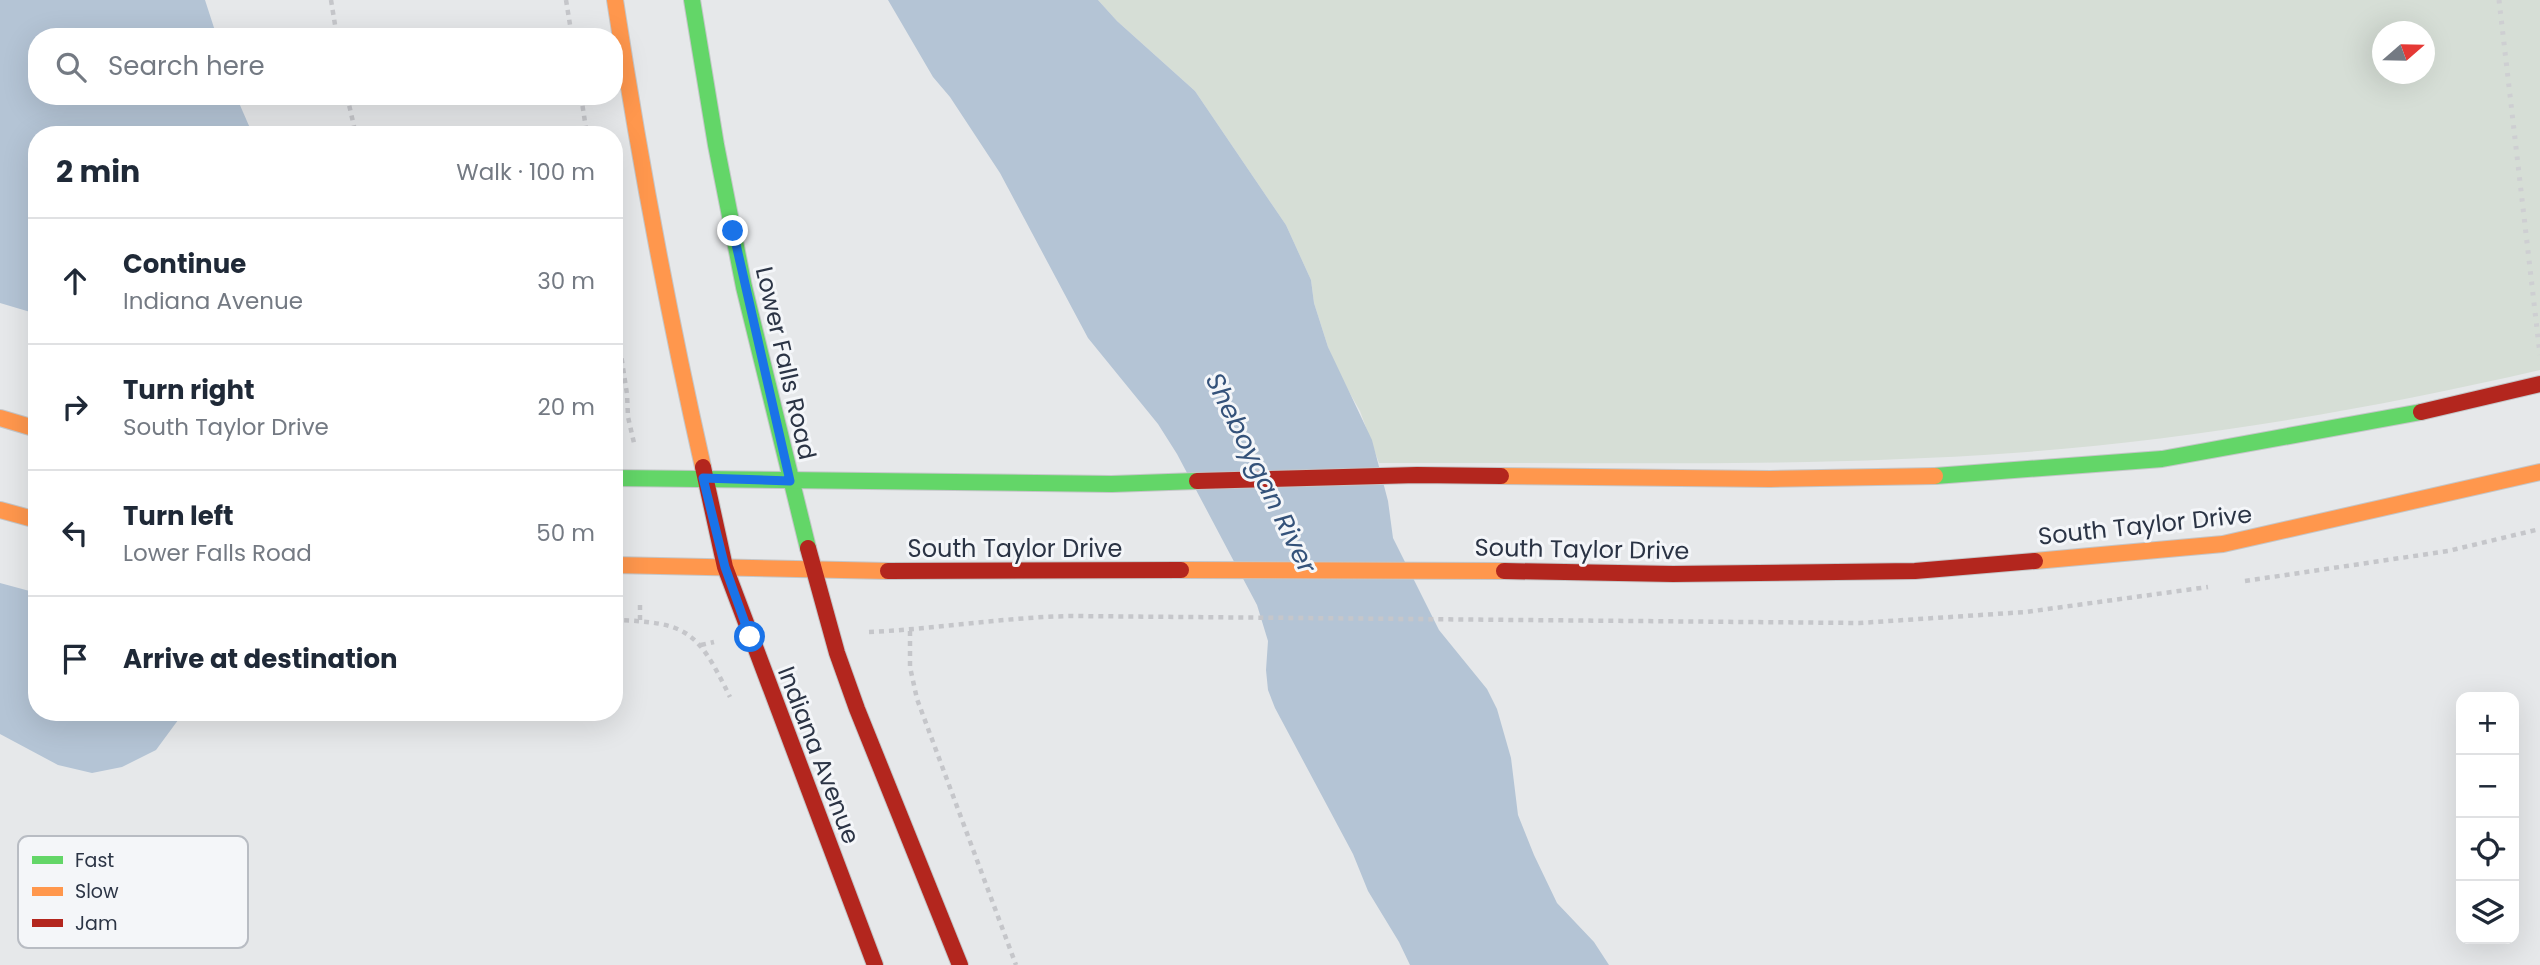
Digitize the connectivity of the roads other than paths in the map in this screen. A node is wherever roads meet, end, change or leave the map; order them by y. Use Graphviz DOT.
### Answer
graph roads {
  1 [pos="615,0"];
  2 [pos="692,0"];
  3 [pos="619,28"];
  4 [pos="623,53"];
  5 [pos="2540,384"];
  6 [pos="0,418"];
  7 [pos="28,426"];
  8 [pos="2540,471"];
  9 [pos="623,478"];
  10 [pos="703,478"];
  11 [pos="790,481"];
  12 [pos="0,510"];
  13 [pos="28,518"];
  14 [pos="623,565"];
  15 [pos="725,567"];
  16 [pos="813,569"];
  17 [pos="874,965"];
  18 [pos="960,965"];
  1 -- 3 [label="main road"];
  2 -- 11 [label="main road, Lower Falls Road"];
  4 -- 10 [label="main road"];
  5 -- 11 [label="main road"];
  6 -- 7 [label="main road"];
  8 -- 16 [label="main road, South Taylor Drive"];
  9 -- 10 [label="main road"];
  10 -- 11 [label="main road"];
  10 -- 15 [label="main road, Indiana Avenue"];
  11 -- 16 [label="main road, Lower Falls Road"];
  12 -- 13 [label="main road"];
  14 -- 15 [label="main road, South Taylor Drive"];
  15 -- 16 [label="main road, South Taylor Drive"];
  15 -- 17 [label="main road, Indiana Avenue"];
  16 -- 18 [label="main road"];
}
